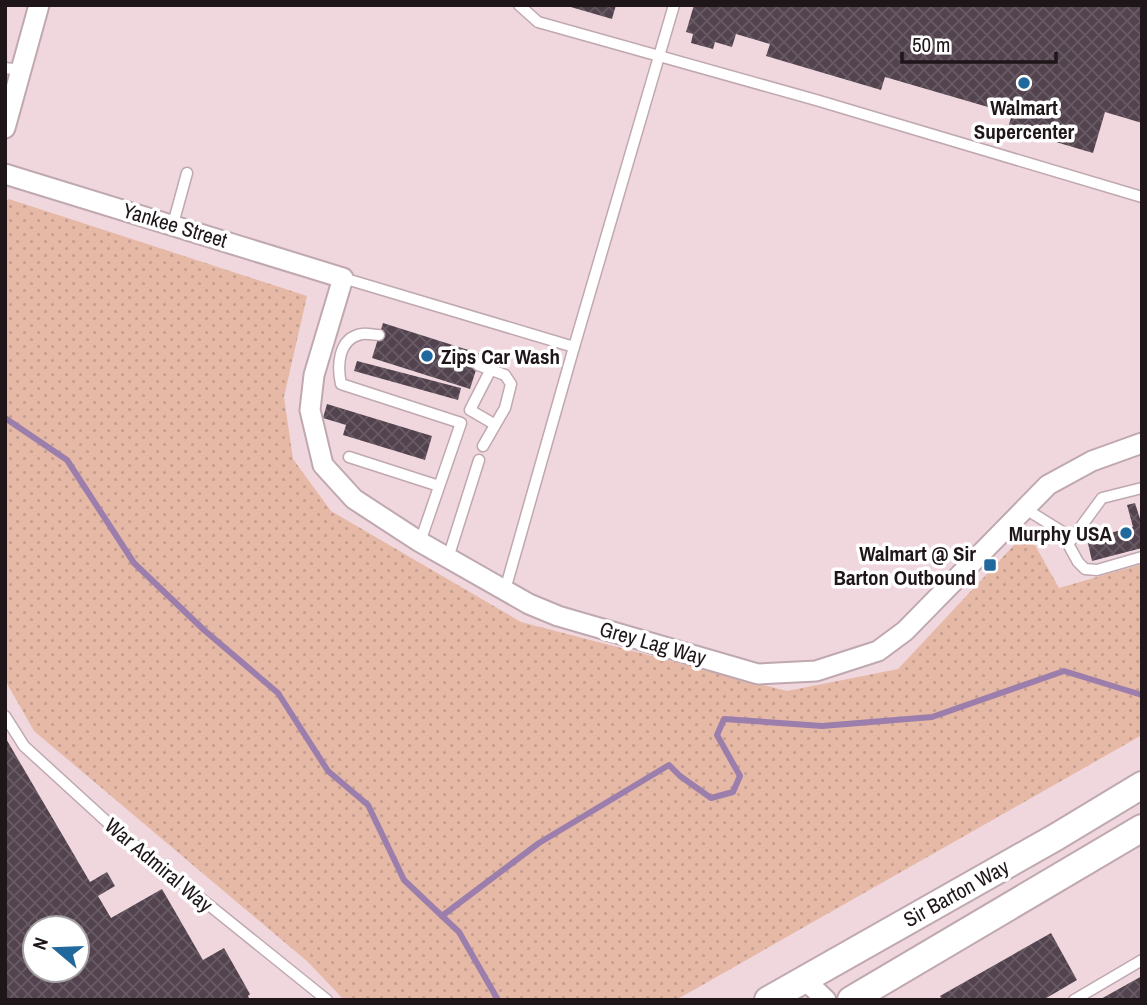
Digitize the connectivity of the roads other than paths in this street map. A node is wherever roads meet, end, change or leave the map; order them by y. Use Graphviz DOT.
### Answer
graph roads {
  1 [pos="39,5"];
  2 [pos="519,5"];
  3 [pos="674,5"];
  4 [pos="659,56"];
  5 [pos="13,69"];
  6 [pos="5,128"];
  7 [pos="187,173"];
  8 [pos="5,174"];
  9 [pos="1142,197"];
  10 [pos="173,224"];
  11 [pos="343,278"];
  12 [pos="379,335"];
  13 [pos="574,347"];
  14 [pos="478,365"];
  15 [pos="491,369"];
  16 [pos="470,410"];
  17 [pos="461,424"];
  18 [pos="494,424"];
  19 [pos="1142,443"];
  20 [pos="483,446"];
  21 [pos="349,457"];
  22 [pos="479,460"];
  23 [pos="439,486"];
  24 [pos="1142,488"];
  25 [pos="1023,508"];
  26 [pos="420,542"];
  27 [pos="1069,543"];
  28 [pos="448,558"];
  29 [pos="1142,558"];
  30 [pos="505,590"];
  31 [pos="5,716"];
  32 [pos="1142,785"];
  33 [pos="1142,828"];
  34 [pos="1142,960"];
  35 [pos="805,990"];
  36 [pos="327,1000"];
  37 [pos="768,1000"];
  38 [pos="826,1000"];
  39 [pos="851,1000"];
  40 [pos="1074,1000"];
  1 -- 5 [label="street"];
  2 -- 4 [label="lane"];
  3 -- 4 [label="lane"];
  4 -- 9 [label="lane"];
  4 -- 13 [label="lane"];
  5 -- 6 [label="street"];
  7 -- 10 [label="lane"];
  8 -- 10 [label="street, Yankee Street"];
  10 -- 11 [label="street, Yankee Street"];
  11 -- 13 [label="lane"];
  11 -- 26 [label="street, Grey Lag Way"];
  12 -- 17 [label="lane"];
  13 -- 30 [label="lane"];
  14 -- 15 [label="lane"];
  15 -- 16 [label="lane"];
  15 -- 18 [label="lane"];
  16 -- 17 [label="lane"];
  16 -- 18 [label="lane"];
  17 -- 23 [label="lane"];
  18 -- 20 [label="lane"];
  19 -- 25 [label="street, Grey Lag Way"];
  21 -- 23 [label="lane"];
  22 -- 28 [label="lane"];
  23 -- 26 [label="lane"];
  24 -- 27 [label="lane"];
  25 -- 27 [label="lane"];
  25 -- 30 [label="street, Grey Lag Way"];
  26 -- 28 [label="street, Grey Lag Way"];
  27 -- 29 [label="lane"];
  28 -- 30 [label="street, Grey Lag Way"];
  31 -- 36 [label="lane, War Admiral Way"];
  32 -- 35 [label="main road, Sir Barton Way"];
  33 -- 39 [label="main road, Sir Barton Way"];
  34 -- 40 [label="lane"];
  35 -- 37 [label="main road, Sir Barton Way"];
  35 -- 38 [label="street"];
}
